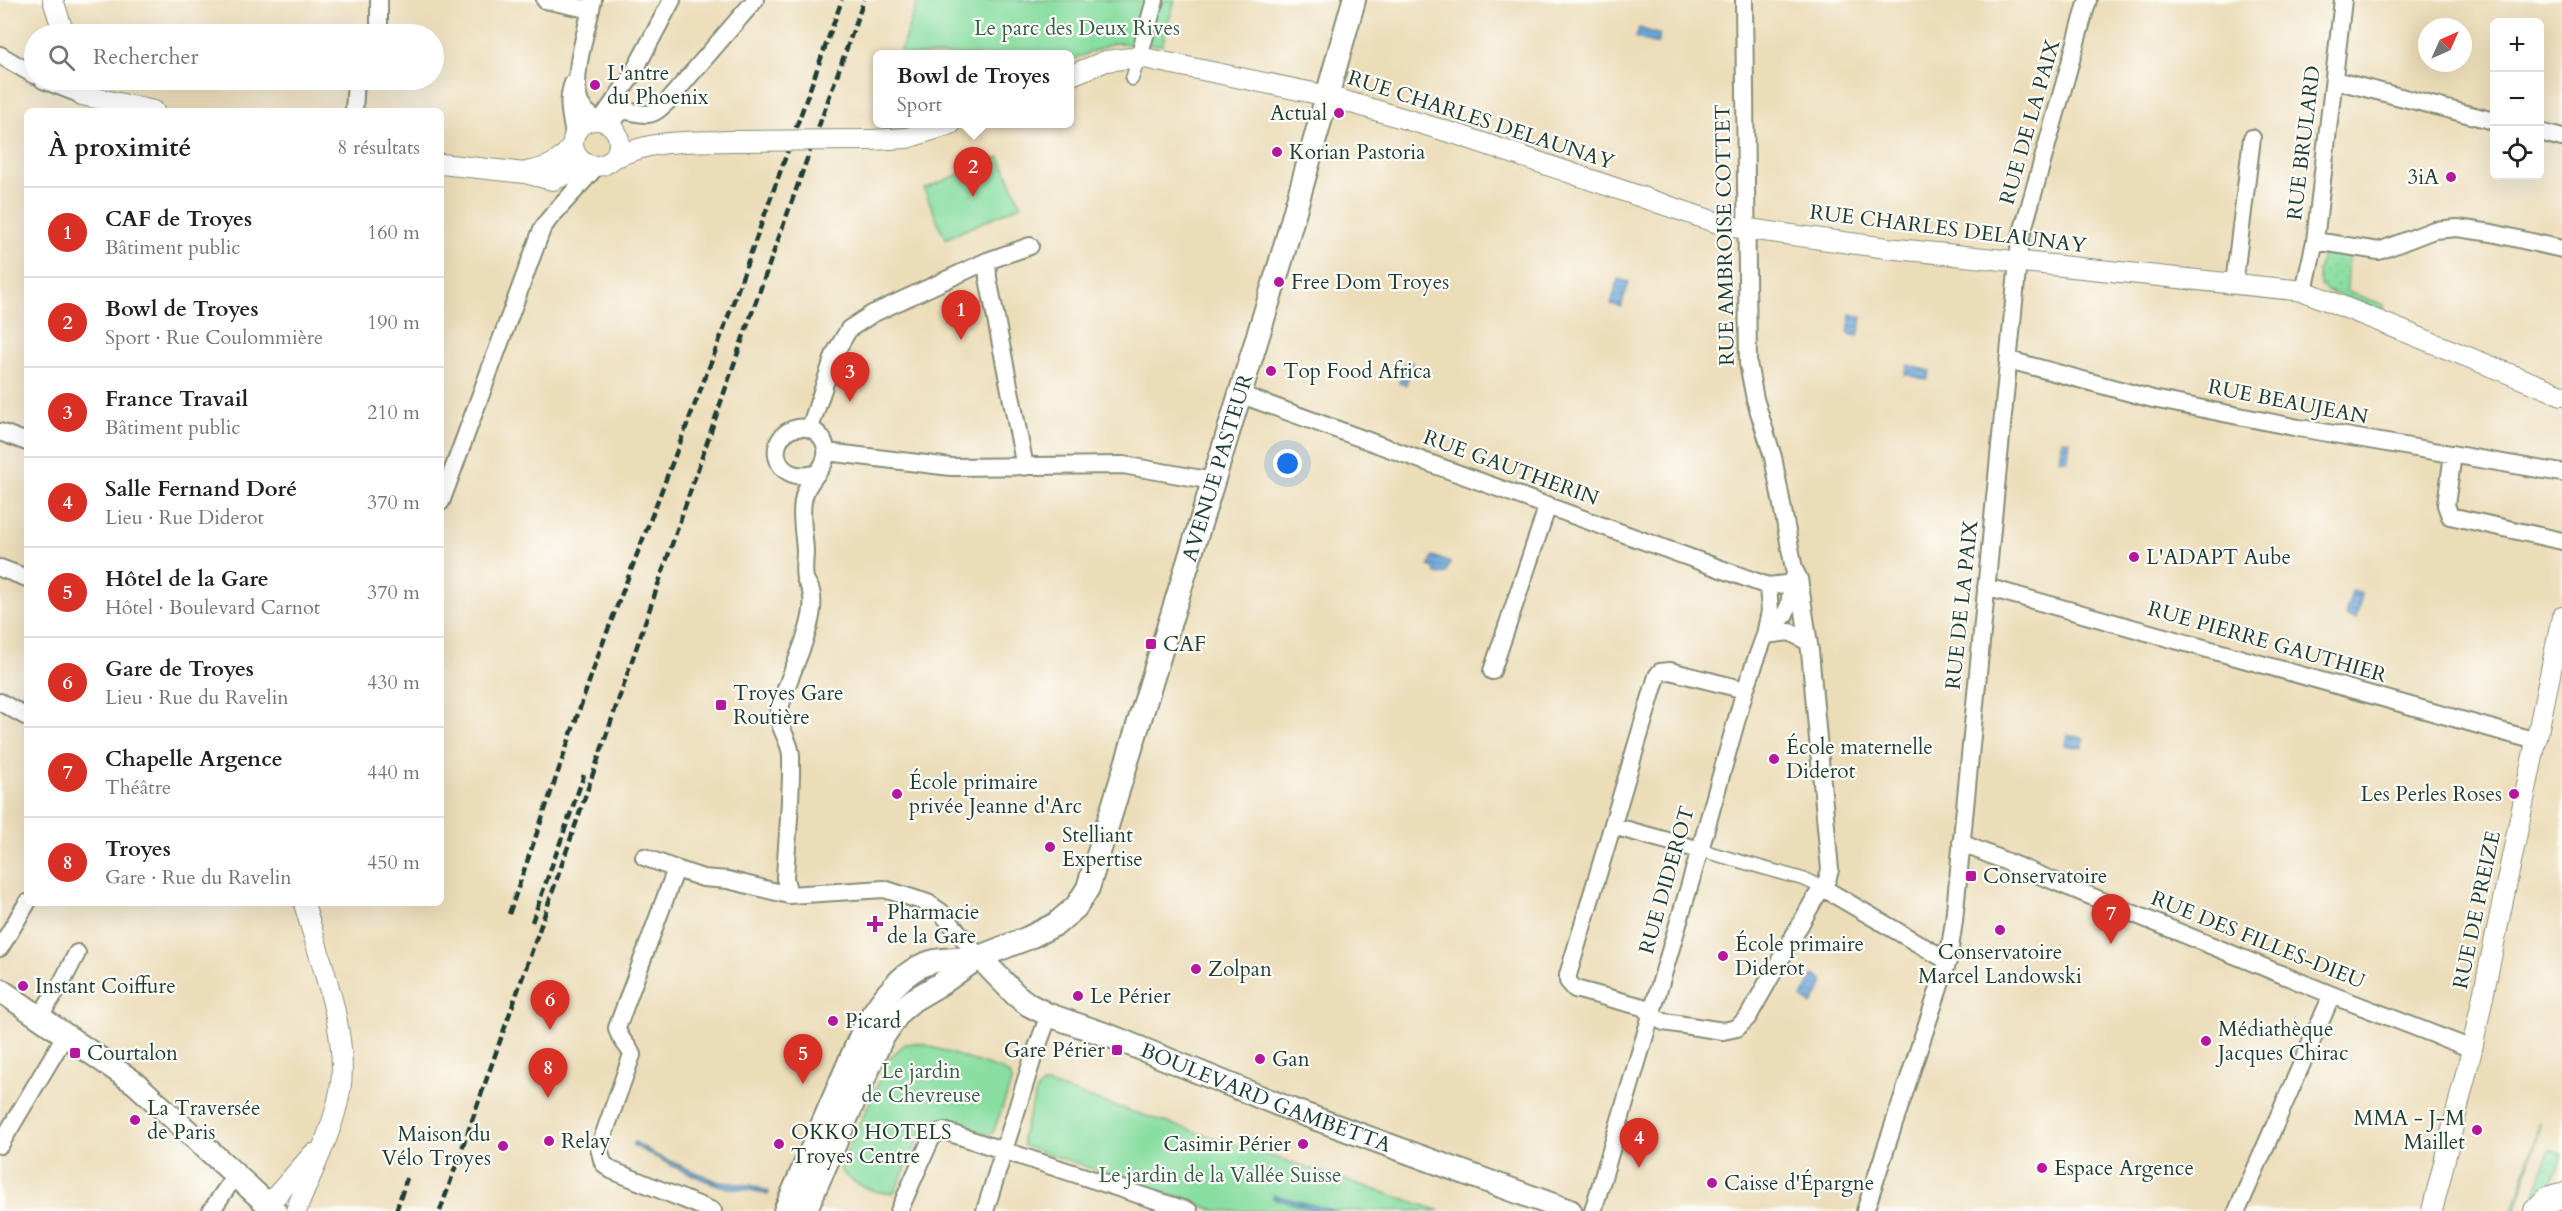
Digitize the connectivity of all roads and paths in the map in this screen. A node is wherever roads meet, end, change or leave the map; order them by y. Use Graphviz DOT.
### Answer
graph roads {
  1 [pos="53,0"];
  2 [pos="379,0"];
  3 [pos="545,0"];
  4 [pos="672,0"];
  5 [pos="754,0"];
  6 [pos="1155,0"];
  7 [pos="1354,0"];
  8 [pos="1744,0"];
  9 [pos="2088,0"];
  10 [pos="2343,0"];
  11 [pos="592,5"];
  12 [pos="61,24"];
  13 [pos="379,24"];
  14 [pos="0,55"];
  15 [pos="1139,57"];
  16 [pos="24,69"];
  17 [pos="578,71"];
  18 [pos="1074,74"];
  19 [pos="1132,79"];
  20 [pos="2334,80"];
  21 [pos="355,90"];
  22 [pos="82,95"];
  23 [pos="1329,96"];
  24 [pos="140,108"];
  25 [pos="354,108"];
  26 [pos="2490,120"];
  27 [pos="606,124"];
  28 [pos="936,128"];
  29 [pos="2544,133"];
  30 [pos="2252,138"];
  31 [pos="2562,138"];
  32 [pos="573,139"];
  33 [pos="661,142"];
  34 [pos="600,163"];
  35 [pos="444,165"];
  36 [pos="525,173"];
  37 [pos="1747,229"];
  38 [pos="2314,241"];
  39 [pos="1030,246"];
  40 [pos="2562,249"];
  41 [pos="987,261"];
  42 [pos="2018,262"];
  43 [pos="2234,284"];
  44 [pos="2304,291"];
  45 [pos="2008,360"];
  46 [pos="1239,394"];
  47 [pos="2562,395"];
  48 [pos="810,428"];
  49 [pos="0,432"];
  50 [pos="24,441"];
  51 [pos="827,452"];
  52 [pos="2453,454"];
  53 [pos="1025,467"];
  54 [pos="2562,473"];
  55 [pos="790,474"];
  56 [pos="814,474"];
  57 [pos="1212,481"];
  58 [pos="444,494"];
  59 [pos="1548,505"];
  60 [pos="2562,541"];
  61 [pos="795,548"];
  62 [pos="0,568"];
  63 [pos="24,577"];
  64 [pos="1795,577"];
  65 [pos="1768,586"];
  66 [pos="1986,588"];
  67 [pos="2562,617"];
  68 [pos="1765,635"];
  69 [pos="1808,642"];
  70 [pos="2559,654"];
  71 [pos="1492,671"];
  72 [pos="1745,690"];
  73 [pos="0,702"];
  74 [pos="24,715"];
  75 [pos="2536,741"];
  76 [pos="1613,826"];
  77 [pos="1961,843"];
  78 [pos="1700,850"];
  79 [pos="645,856"];
  80 [pos="676,869"];
  81 [pos="1823,888"];
  82 [pos="789,895"];
  83 [pos="25,906"];
  84 [pos="304,906"];
  85 [pos="0,948"];
  86 [pos="77,953"];
  87 [pos="979,957"];
  88 [pos="1948,961"];
  89 [pos="0,990"];
  90 [pos="2332,995"];
  91 [pos="40,1015"];
  92 [pos="1049,1015"];
  93 [pos="1652,1016"];
  94 [pos="66,1034"];
  95 [pos="2472,1049"];
  96 [pos="324,1140"];
  97 [pos="0,1146"];
  98 [pos="1003,1151"];
  99 [pos="812,1173"];
  100 [pos="235,1176"];
  101 [pos="2561,1192"];
  102 [pos="271,1208"];
  103 [pos="211,1211"];
  104 [pos="296,1211"];
  105 [pos="713,1211"];
  106 [pos="784,1211"];
  107 [pos="805,1211"];
  108 [pos="898,1211"];
  109 [pos="985,1211"];
  110 [pos="1189,1211"];
  111 [pos="1570,1211"];
  112 [pos="1593,1211"];
  113 [pos="1864,1211"];
  114 [pos="2237,1211"];
  115 [pos="2432,1211"];
  116 [pos="2537,1211"];
  1 -- 12 [label="street"];
  2 -- 13 [label="street"];
  3 -- 11 [label="street"];
  4 -- 27 [label="street"];
  5 -- 27 [label="street"];
  6 -- 15 [label="street"];
  7 -- 23 [label="main road, AVENUE PASTEUR"];
  8 -- 37 [label="street, RUE AMBROISE COTTET"];
  9 -- 42 [label="street, RUE DE LA PAIX"];
  10 -- 20 [label="street, RUE BRULARD"];
  11 -- 17 [label="street"];
  14 -- 16 [label="street"];
  15 -- 18 [label="street, RUE CHARLES DELAUNAY"];
  15 -- 19 [label="street"];
  15 -- 23 [label="street, RUE CHARLES DELAUNAY"];
  17 -- 27 [label="street"];
  17 -- 32 [label="street"];
  20 -- 26 [label="street"];
  20 -- 38 [label="street, RUE BRULARD"];
  21 -- 25 [label="street"];
  22 -- 24 [label="street"];
  23 -- 37 [label="street, RUE CHARLES DELAUNAY"];
  23 -- 46 [label="main road, AVENUE PASTEUR"];
  27 -- 32 [label="street"];
  27 -- 33 [label="street"];
  27 -- 34 [label="street"];
  28 -- 33 [label="street, bridge"];
  29 -- 31 [label="street"];
  30 -- 43 [label="street"];
  32 -- 34 [label="street"];
  32 -- 36 [label="street"];
  33 -- 34 [label="street"];
  34 -- 36 [label="street"];
  34 -- 58 [label="street"];
  35 -- 36 [label="street"];
  37 -- 42 [label="street, RUE CHARLES DELAUNAY"];
  37 -- 64 [label="street, RUE AMBROISE COTTET"];
  38 -- 40 [label="street"];
  38 -- 44 [label="street, RUE BRULARD"];
  39 -- 41 [label="street"];
  41 -- 48 [label="street"];
  41 -- 53 [label="street"];
  42 -- 43 [label="street, RUE CHARLES DELAUNAY"];
  42 -- 45 [label="street, RUE DE LA PAIX"];
  43 -- 44 [label="street, RUE CHARLES DELAUNAY"];
  44 -- 47 [label="street, RUE CHARLES DELAUNAY"];
  45 -- 52 [label="street, RUE BEAUJEAN"];
  45 -- 66 [label="street, RUE DE LA PAIX"];
  46 -- 57 [label="main road, AVENUE PASTEUR"];
  46 -- 59 [label="street, RUE GAUTHERIN"];
  48 -- 51 [label="street"];
  48 -- 55 [label="street"];
  49 -- 50 [label="street"];
  51 -- 53 [label="street"];
  51 -- 56 [label="street"];
  52 -- 54 [label="street, RUE BEAUJEAN"];
  52 -- 60 [label="street"];
  53 -- 57 [label="street"];
  55 -- 56 [label="street"];
  55 -- 61 [label="street"];
  56 -- 82 [label="street"];
  57 -- 87 [label="main road, AVENUE PASTEUR"];
  59 -- 65 [label="street, RUE GAUTHERIN"];
  59 -- 71 [label="street"];
  62 -- 63 [label="street"];
  64 -- 65 [label="street, RUE GAUTHERIN"];
  64 -- 68 [label="street, RUE DIDEROT"];
  64 -- 69 [label="street, RUE AMBROISE COTTET"];
  65 -- 68 [label="street"];
  66 -- 75 [label="street, RUE PIERRE GAUTHIER"];
  66 -- 77 [label="street, RUE DE LA PAIX"];
  67 -- 70 [label="street, RUE DE PREIZE"];
  68 -- 69 [label="street"];
  68 -- 72 [label="street, RUE DIDEROT"];
  69 -- 81 [label="street, RUE AMBROISE COTTET"];
  70 -- 75 [label="street, RUE DE PREIZE"];
  72 -- 76 [label="street"];
  72 -- 78 [label="street, RUE DIDEROT"];
  73 -- 74 [label="street"];
  75 -- 95 [label="street, RUE DE PREIZE"];
  76 -- 78 [label="street"];
  76 -- 93 [label="street, RUE AMBROISE COTTET"];
  77 -- 88 [label="street, RUE DE LA PAIX"];
  77 -- 90 [label="street, RUE DES FILLES-DIEU"];
  78 -- 81 [label="street"];
  78 -- 93 [label="street, RUE DIDEROT"];
  79 -- 80 [label="street"];
  80 -- 82 [label="street"];
  80 -- 105 [label="street"];
  81 -- 88 [label="street"];
  81 -- 93 [label="street, RUE AMBROISE COTTET"];
  82 -- 87 [label="street"];
  83 -- 85 [label="street"];
  84 -- 96 [label="street"];
  86 -- 91 [label="street"];
  87 -- 92 [label="main road, BOULEVARD GAMBETTA"];
  87 -- 99 [label="main road, AVENUE PASTEUR"];
  88 -- 113 [label="street, RUE DE LA PAIX"];
  89 -- 91 [label="main road"];
  90 -- 95 [label="street, RUE DES FILLES-DIEU"];
  90 -- 114 [label="street"];
  91 -- 94 [label="main road"];
  92 -- 98 [label="street"];
  92 -- 111 [label="main road, BOULEVARD GAMBETTA"];
  93 -- 112 [label="street, RUE DIDEROT"];
  94 -- 97 [label="street"];
  94 -- 100 [label="main road"];
  95 -- 115 [label="street, RUE DE PREIZE"];
  96 -- 102 [label="street"];
  96 -- 104 [label="street"];
  98 -- 108 [label="street"];
  98 -- 109 [label="street"];
  98 -- 110 [label="street"];
  99 -- 106 [label="main road"];
  99 -- 107 [label="main road"];
  100 -- 102 [label="main road"];
  100 -- 103 [label="street"];
  101 -- 116 [label="main road"];
}
